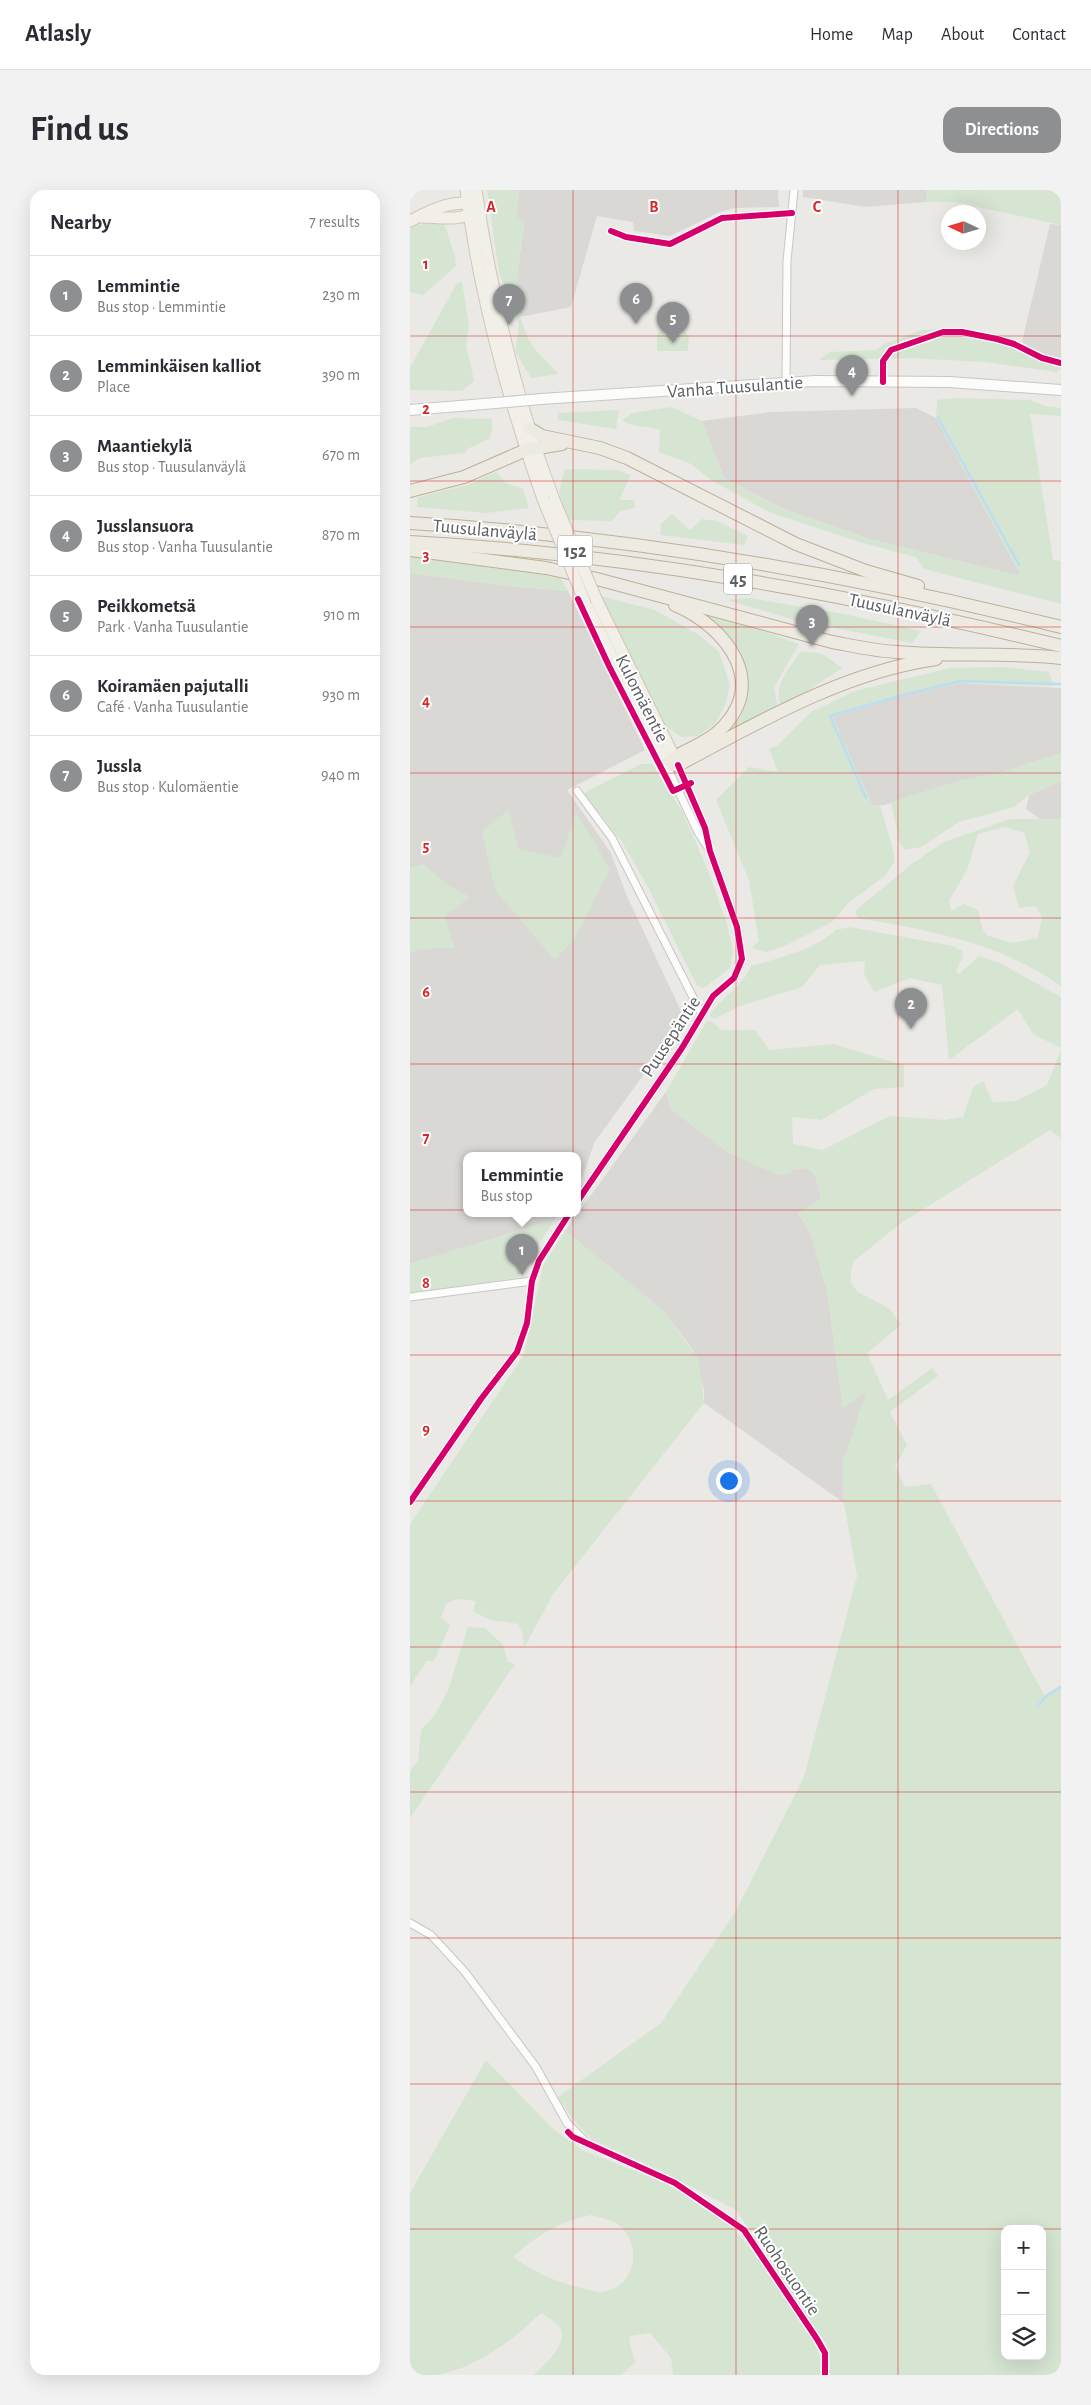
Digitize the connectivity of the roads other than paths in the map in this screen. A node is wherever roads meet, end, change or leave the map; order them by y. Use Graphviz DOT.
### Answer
graph roads {
  1 [pos="466,190"];
  2 [pos="476,190"];
  3 [pos="794,190"];
  4 [pos="472,209"];
  5 [pos="792,213"];
  6 [pos="414,218"];
  7 [pos="610,231"];
  8 [pos="1061,363"];
  9 [pos="786,382"];
  10 [pos="883,382"];
  11 [pos="1061,390"];
  12 [pos="410,410"];
  13 [pos="529,428"];
  14 [pos="571,443"];
  15 [pos="530,449"];
  16 [pos="410,491"];
  17 [pos="549,499"];
  18 [pos="410,523"];
  19 [pos="410,542"];
  20 [pos="410,550"];
  21 [pos="642,592"];
  22 [pos="1016,616"];
  23 [pos="1061,627"];
  24 [pos="1061,646"];
  25 [pos="967,654"];
  26 [pos="1061,658"];
  27 [pos="673,762"];
  28 [pos="576,791"];
  29 [pos="710,851"];
  30 [pos="702,1015"];
  31 [pos="581,1196"];
  32 [pos="567,1217"];
  33 [pos="532,1281"];
  34 [pos="410,1297"];
  35 [pos="410,1502"];
  36 [pos="410,1924"];
  37 [pos="568,2132"];
  38 [pos="588,2144"];
  39 [pos="825,2375"];
  1 -- 4 [label="main road, Kulomäentie / 152"];
  2 -- 4 [label="main road, Kulomäentie / 152"];
  3 -- 5 [label="street"];
  4 -- 6 [label="main road"];
  4 -- 13 [label="main road, Kulomäentie / 152"];
  4 -- 15 [label="main road, Kulomäentie / 152"];
  5 -- 7 [label="street"];
  5 -- 9 [label="street"];
  8 -- 10 [label="street"];
  9 -- 10 [label="main road, Vanha Tuusulantie"];
  9 -- 12 [label="main road, Vanha Tuusulantie, bridge"];
  10 -- 11 [label="main road, Vanha Tuusulantie"];
  13 -- 14 [label="highway"];
  13 -- 15 [label="main road, Kulomäentie / 152"];
  14 -- 15 [label="highway"];
  14 -- 22 [label="highway"];
  15 -- 16 [label="highway"];
  15 -- 17 [label="main road, Kulomäentie / 152"];
  17 -- 27 [label="main road, Kulomäentie / 152, bridge"];
  17 -- 27 [label="main road, Kulomäentie / 152, bridge"];
  18 -- 22 [label="highway, Tuusulanväylä / 45"];
  19 -- 24 [label="highway, Tuusulanväylä / 45"];
  20 -- 21 [label="highway"];
  21 -- 25 [label="highway"];
  21 -- 27 [label="highway"];
  22 -- 23 [label="highway, Tuusulanväylä / 45"];
  25 -- 26 [label="highway"];
  25 -- 27 [label="highway"];
  27 -- 29 [label="street, Puusepäntie"];
  27 -- 29 [label="street, Puusepäntie"];
  28 -- 30 [label="street, Puusepäntie"];
  29 -- 30 [label="street, Puusepäntie"];
  30 -- 31 [label="street, Puusepäntie"];
  32 -- 33 [label="street"];
  33 -- 34 [label="street"];
  33 -- 35 [label="street"];
  36 -- 38 [label="street"];
  37 -- 38 [label="street, Ruohosuontie"];
  38 -- 39 [label="street, Ruohosuontie"];
}
